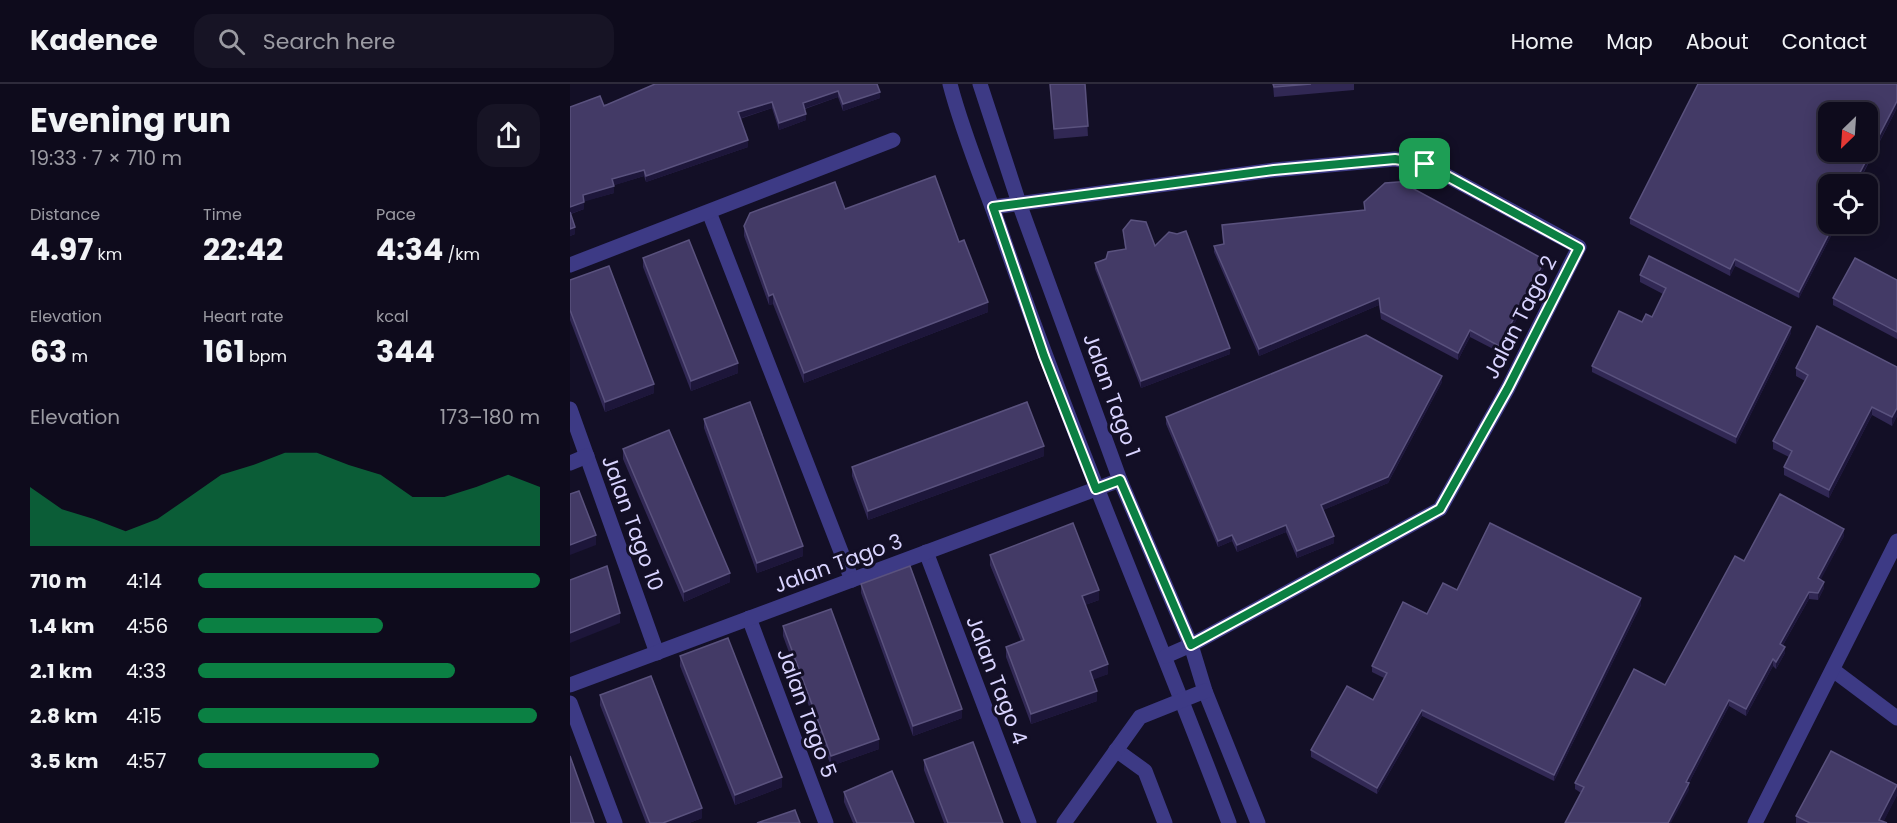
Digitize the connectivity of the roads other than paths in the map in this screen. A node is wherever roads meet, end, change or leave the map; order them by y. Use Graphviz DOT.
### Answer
graph roads {
  1 [pos="950,84"];
  2 [pos="980,84"];
  3 [pos="893,140"];
  4 [pos="1019,202"];
  5 [pos="993,207"];
  6 [pos="709,212"];
  7 [pos="570,265"];
  8 [pos="570,408"];
  9 [pos="587,456"];
  10 [pos="570,463"];
  11 [pos="1120,480"];
  12 [pos="1096,489"];
  13 [pos="1897,541"];
  14 [pos="926,552"];
  15 [pos="852,580"];
  16 [pos="749,618"];
  17 [pos="1191,645"];
  18 [pos="657,653"];
  19 [pos="1166,656"];
  20 [pos="1833,670"];
  21 [pos="570,685"];
  22 [pos="1205,691"];
  23 [pos="1180,700"];
  24 [pos="570,703"];
  25 [pos="1897,718"];
  26 [pos="1116,750"];
  27 [pos="615,823"];
  28 [pos="826,823"];
  29 [pos="1029,823"];
  30 [pos="1064,823"];
  31 [pos="1165,823"];
  32 [pos="1229,823"];
  33 [pos="1258,823"];
  34 [pos="1755,823"];
  1 -- 5 [label="street"];
  2 -- 4 [label="street, Jalan Tago 1"];
  3 -- 6 [label="street"];
  4 -- 5 [label="street, Jalan Tago 2"];
  4 -- 11 [label="street, Jalan Tago 1"];
  4 -- 17 [label="street, Jalan Tago 2"];
  5 -- 12 [label="street"];
  6 -- 7 [label="street"];
  6 -- 15 [label="street"];
  8 -- 9 [label="street, Jalan Tago 10"];
  9 -- 10 [label="street"];
  9 -- 18 [label="street, Jalan Tago 10"];
  11 -- 12 [label="street, Jalan Tago 3"];
  11 -- 17 [label="street, Jalan Tago 1"];
  12 -- 14 [label="street, Jalan Tago 3"];
  12 -- 19 [label="street"];
  13 -- 20 [label="street"];
  14 -- 15 [label="street, Jalan Tago 3"];
  14 -- 29 [label="street, Jalan Tago 4"];
  15 -- 16 [label="street, Jalan Tago 3"];
  16 -- 18 [label="street, Jalan Tago 3"];
  16 -- 28 [label="street, Jalan Tago 5"];
  17 -- 19 [label="street, Jalan Tago 2"];
  17 -- 22 [label="street, Jalan Tago 1"];
  18 -- 21 [label="street, Jalan Tago 3"];
  19 -- 23 [label="street"];
  20 -- 25 [label="street"];
  20 -- 34 [label="street"];
  22 -- 23 [label="street"];
  22 -- 33 [label="street, Jalan Tago 1"];
  23 -- 26 [label="street"];
  23 -- 32 [label="street"];
  24 -- 27 [label="street"];
  26 -- 30 [label="street"];
  26 -- 31 [label="street"];
}
